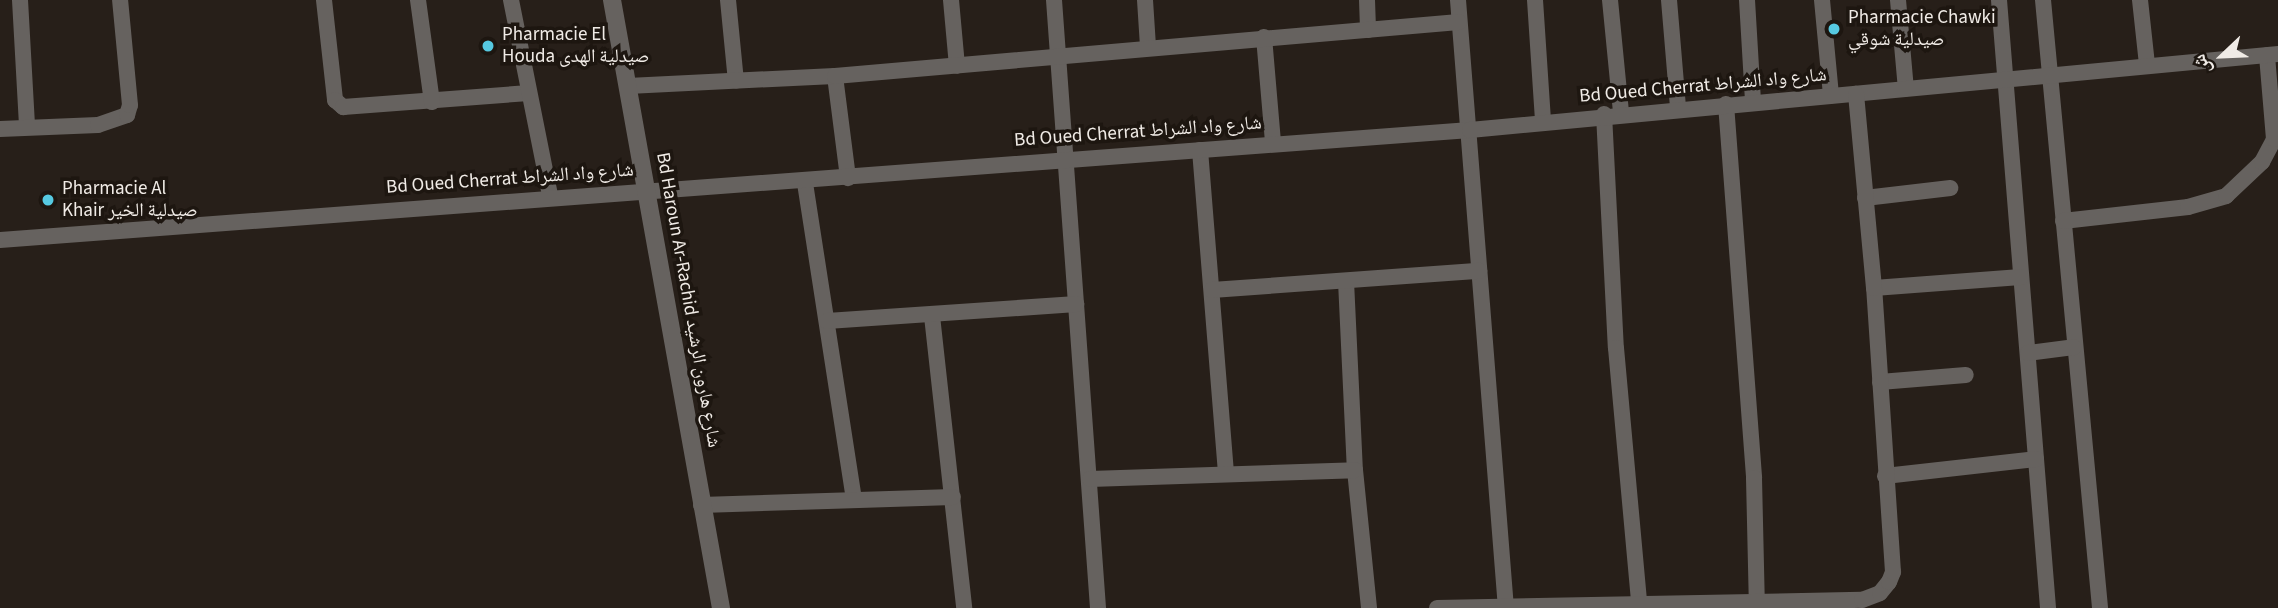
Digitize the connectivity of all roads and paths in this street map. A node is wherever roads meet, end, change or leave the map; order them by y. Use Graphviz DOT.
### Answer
graph roads {
  1 [pos="20,0"];
  2 [pos="120,0"];
  3 [pos="324,0"];
  4 [pos="418,0"];
  5 [pos="511,0"];
  6 [pos="612,0"];
  7 [pos="728,0"];
  8 [pos="951,0"];
  9 [pos="1054,0"];
  10 [pos="1145,0"];
  11 [pos="1367,0"];
  12 [pos="1458,0"];
  13 [pos="1535,0"];
  14 [pos="1610,0"];
  15 [pos="1669,0"];
  16 [pos="1747,0"];
  17 [pos="1822,0"];
  18 [pos="1898,0"];
  19 [pos="1999,0"];
  20 [pos="2043,0"];
  21 [pos="2140,0"];
  22 [pos="1459,22"];
  23 [pos="1368,30"];
  24 [pos="1264,37"];
  25 [pos="1148,47"];
  26 [pos="2272,54"];
  27 [pos="1058,55"];
  28 [pos="2147,64"];
  29 [pos="957,66"];
  30 [pos="2050,72"];
  31 [pos="835,76"];
  32 [pos="2007,77"];
  33 [pos="736,81"];
  34 [pos="628,86"];
  35 [pos="1906,89"];
  36 [pos="528,93"];
  37 [pos="1856,94"];
  38 [pos="1831,96"];
  39 [pos="432,102"];
  40 [pos="1753,102"];
  41 [pos="1726,104"];
  42 [pos="1678,108"];
  43 [pos="1621,113"];
  44 [pos="1604,114"];
  45 [pos="1543,122"];
  46 [pos="27,127"];
  47 [pos="0,129"];
  48 [pos="1470,130"];
  49 [pos="1273,143"];
  50 [pos="1200,150"];
  51 [pos="1065,157"];
  52 [pos="848,178"];
  53 [pos="805,183"];
  54 [pos="1950,188"];
  55 [pos="649,191"];
  56 [pos="550,196"];
  57 [pos="1866,198"];
  58 [pos="2063,221"];
  59 [pos="0,240"];
  60 [pos="1479,271"];
  61 [pos="2021,277"];
  62 [pos="1346,281"];
  63 [pos="1874,288"];
  64 [pos="1212,290"];
  65 [pos="1076,304"];
  66 [pos="932,316"];
  67 [pos="827,321"];
  68 [pos="2074,347"];
  69 [pos="2028,353"];
  70 [pos="1966,375"];
  71 [pos="1880,382"];
  72 [pos="2036,459"];
  73 [pos="1355,470"];
  74 [pos="1227,472"];
  75 [pos="1885,476"];
  76 [pos="1090,479"];
  77 [pos="953,497"];
  78 [pos="854,499"];
  79 [pos="701,505"];
  80 [pos="1639,601"];
  81 [pos="1759,604"];
  82 [pos="1506,606"];
  83 [pos="721,608"];
  84 [pos="964,608"];
  85 [pos="1098,608"];
  86 [pos="1369,608"];
  87 [pos="1437,608"];
  88 [pos="2048,608"];
  89 [pos="2100,608"];
  1 -- 46 [label="street"];
  2 -- 46 [label="street"];
  3 -- 39 [label="street"];
  4 -- 39 [label="street"];
  5 -- 36 [label="street"];
  6 -- 34 [label="street, Bd Haroun Ar-Rachid شارع هارون الرشيد"];
  7 -- 33 [label="street"];
  8 -- 29 [label="street"];
  9 -- 27 [label="street"];
  10 -- 25 [label="street"];
  11 -- 23 [label="street"];
  12 -- 22 [label="street"];
  13 -- 45 [label="street"];
  14 -- 43 [label="street"];
  15 -- 42 [label="street"];
  16 -- 40 [label="street"];
  17 -- 38 [label="street"];
  18 -- 35 [label="street"];
  19 -- 32 [label="street"];
  20 -- 30 [label="street"];
  21 -- 28 [label="street"];
  22 -- 23 [label="street"];
  22 -- 48 [label="street"];
  23 -- 24 [label="street"];
  24 -- 25 [label="street"];
  24 -- 49 [label="street"];
  25 -- 27 [label="street"];
  26 -- 28 [label="street, Bd Oued Cherrat شارع واد الشراط"];
  26 -- 58 [label="street"];
  27 -- 29 [label="street"];
  27 -- 51 [label="street"];
  28 -- 30 [label="street, Bd Oued Cherrat شارع واد الشراط"];
  29 -- 31 [label="street"];
  30 -- 32 [label="street, Bd Oued Cherrat شارع واد الشراط"];
  30 -- 58 [label="street"];
  31 -- 33 [label="street"];
  31 -- 52 [label="street"];
  32 -- 35 [label="street, Bd Oued Cherrat شارع واد الشراط"];
  32 -- 61 [label="street"];
  33 -- 34 [label="street"];
  34 -- 55 [label="street, Bd Haroun Ar-Rachid شارع هارون الرشيد"];
  35 -- 37 [label="street, Bd Oued Cherrat شارع واد الشراط"];
  36 -- 39 [label="street"];
  36 -- 56 [label="street"];
  37 -- 38 [label="street, Bd Oued Cherrat شارع واد الشراط"];
  37 -- 57 [label="street"];
  38 -- 40 [label="street, Bd Oued Cherrat شارع واد الشراط"];
  40 -- 41 [label="street, Bd Oued Cherrat شارع واد الشراط"];
  41 -- 42 [label="street, Bd Oued Cherrat شارع واد الشراط"];
  41 -- 81 [label="street"];
  42 -- 43 [label="street, Bd Oued Cherrat شارع واد الشراط"];
  43 -- 44 [label="street, Bd Oued Cherrat شارع واد الشراط"];
  44 -- 45 [label="street, Bd Oued Cherrat شارع واد الشراط"];
  44 -- 80 [label="street"];
  45 -- 48 [label="street, Bd Oued Cherrat شارع واد الشراط"];
  46 -- 47 [label="street"];
  48 -- 49 [label="street, Bd Oued Cherrat شارع واد الشراط"];
  48 -- 60 [label="street"];
  49 -- 50 [label="street, Bd Oued Cherrat شارع واد الشراط"];
  50 -- 51 [label="street, Bd Oued Cherrat شارع واد الشراط"];
  50 -- 64 [label="street"];
  51 -- 52 [label="street, Bd Oued Cherrat شارع واد الشراط"];
  51 -- 65 [label="street"];
  52 -- 53 [label="street, Bd Oued Cherrat شارع واد الشراط"];
  53 -- 55 [label="street, Bd Oued Cherrat شارع واد الشراط"];
  53 -- 67 [label="street"];
  54 -- 57 [label="street"];
  55 -- 56 [label="street, Bd Oued Cherrat شارع واد الشراط"];
  55 -- 79 [label="street, Bd Haroun Ar-Rachid شارع هارون الرشيد"];
  56 -- 59 [label="street, Bd Oued Cherrat شارع واد الشراط"];
  57 -- 63 [label="street"];
  58 -- 68 [label="street"];
  60 -- 62 [label="street"];
  60 -- 82 [label="street"];
  61 -- 63 [label="street"];
  61 -- 69 [label="street"];
  62 -- 64 [label="street"];
  62 -- 73 [label="street"];
  63 -- 71 [label="street"];
  64 -- 74 [label="street"];
  65 -- 66 [label="street"];
  65 -- 76 [label="street"];
  66 -- 67 [label="street"];
  66 -- 77 [label="street"];
  67 -- 78 [label="street"];
  68 -- 69 [label="street"];
  68 -- 89 [label="street"];
  69 -- 72 [label="street"];
  70 -- 71 [label="street"];
  71 -- 75 [label="street"];
  72 -- 75 [label="street"];
  72 -- 88 [label="street"];
  73 -- 74 [label="street"];
  73 -- 86 [label="street"];
  74 -- 76 [label="street"];
  75 -- 81 [label="street"];
  76 -- 85 [label="street"];
  77 -- 78 [label="street"];
  77 -- 84 [label="street"];
  78 -- 79 [label="street"];
  79 -- 83 [label="street, Bd Haroun Ar-Rachid شارع هارون الرشيد"];
  80 -- 81 [label="street"];
  80 -- 82 [label="street"];
  82 -- 87 [label="street"];
}
